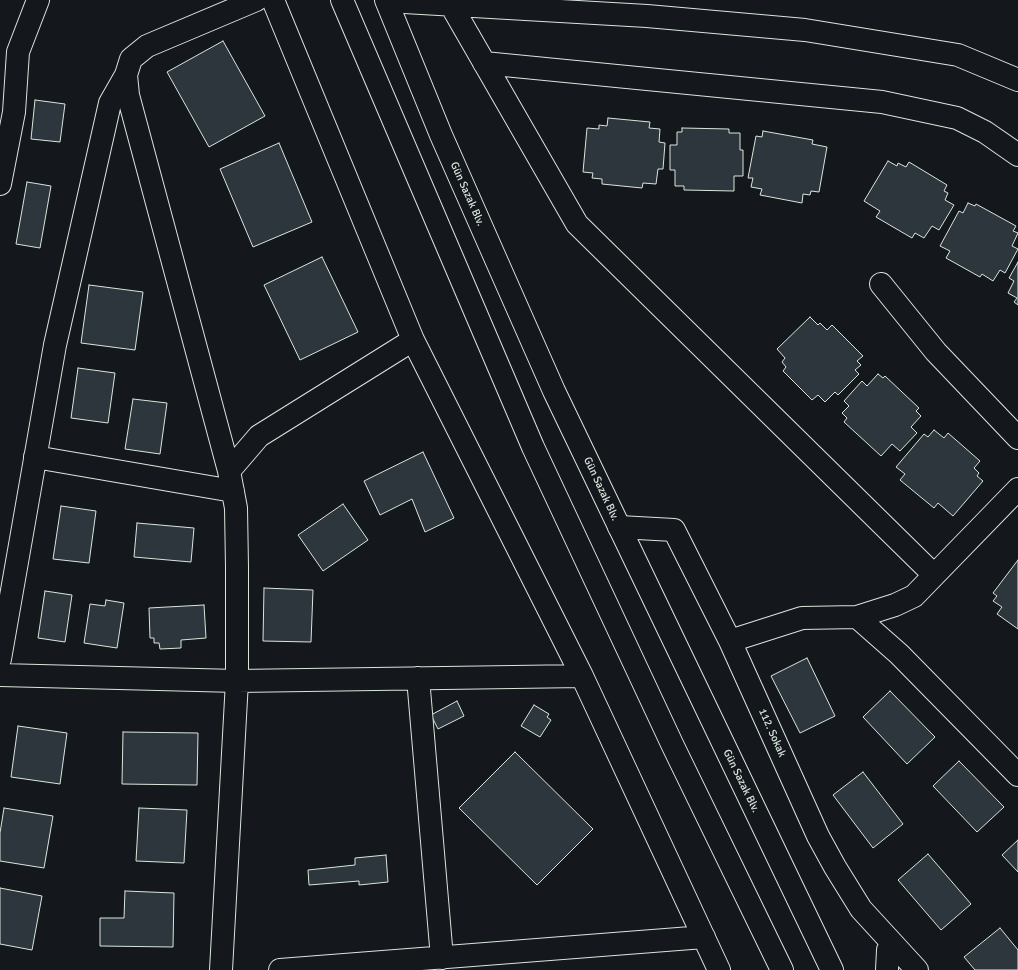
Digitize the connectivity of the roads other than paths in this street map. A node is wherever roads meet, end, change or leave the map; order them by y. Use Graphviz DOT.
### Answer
graph roads {
  1 [pos="38,0"];
  2 [pos="256,0"];
  3 [pos="273,0"];
  4 [pos="342,0"];
  5 [pos="386,1"];
  6 [pos="451,5"];
  7 [pos="647,8"];
  8 [pos="484,63"];
  9 [pos="126,75"];
  10 [pos="1018,80"];
  11 [pos="1018,155"];
  12 [pos="0,184"];
  13 [pos="881,284"];
  14 [pos="413,340"];
  15 [pos="1018,438"];
  16 [pos="35,457"];
  17 [pos="231,481"];
  18 [pos="1018,489"];
  19 [pos="619,527"];
  20 [pos="934,575"];
  21 [pos="857,617"];
  22 [pos="730,642"];
  23 [pos="0,659"];
  24 [pos="0,675"];
  25 [pos="582,676"];
  26 [pos="418,678"];
  27 [pos="237,681"];
  28 [pos="1018,776"];
  29 [pos="704,937"];
  30 [pos="894,945"];
  31 [pos="442,958"];
  32 [pos="498,962"];
  33 [pos="221,970"];
  34 [pos="280,970"];
  35 [pos="719,970"];
  36 [pos="782,970"];
  37 [pos="832,970"];
  38 [pos="887,970"];
  39 [pos="918,970"];
  1 -- 12 [label="street"];
  2 -- 9 [label="street"];
  3 -- 14 [label="street"];
  4 -- 36 [label="street"];
  5 -- 6 [label="street"];
  5 -- 19 [label="street, Gün Sazak Blv."];
  6 -- 7 [label="street"];
  6 -- 8 [label="street"];
  7 -- 10 [label="street"];
  8 -- 11 [label="street"];
  8 -- 20 [label="street"];
  9 -- 16 [label="street"];
  9 -- 17 [label="street"];
  13 -- 15 [label="street"];
  14 -- 17 [label="street"];
  14 -- 25 [label="street"];
  16 -- 17 [label="street"];
  16 -- 23 [label="street"];
  17 -- 27 [label="street"];
  18 -- 20 [label="street"];
  19 -- 22 [label="street, 112. Sokak"];
  19 -- 37 [label="street, Gün Sazak Blv."];
  20 -- 21 [label="street"];
  21 -- 22 [label="street"];
  21 -- 28 [label="street"];
  22 -- 30 [label="street, 112. Sokak"];
  24 -- 27 [label="street"];
  25 -- 26 [label="street"];
  25 -- 29 [label="street"];
  26 -- 27 [label="street"];
  26 -- 31 [label="street"];
  27 -- 33 [label="street"];
  29 -- 32 [label="street"];
  29 -- 35 [label="street"];
  30 -- 38 [label="street"];
  30 -- 39 [label="street, 112. Sokak"];
  31 -- 32 [label="street"];
  31 -- 34 [label="street"];
}
